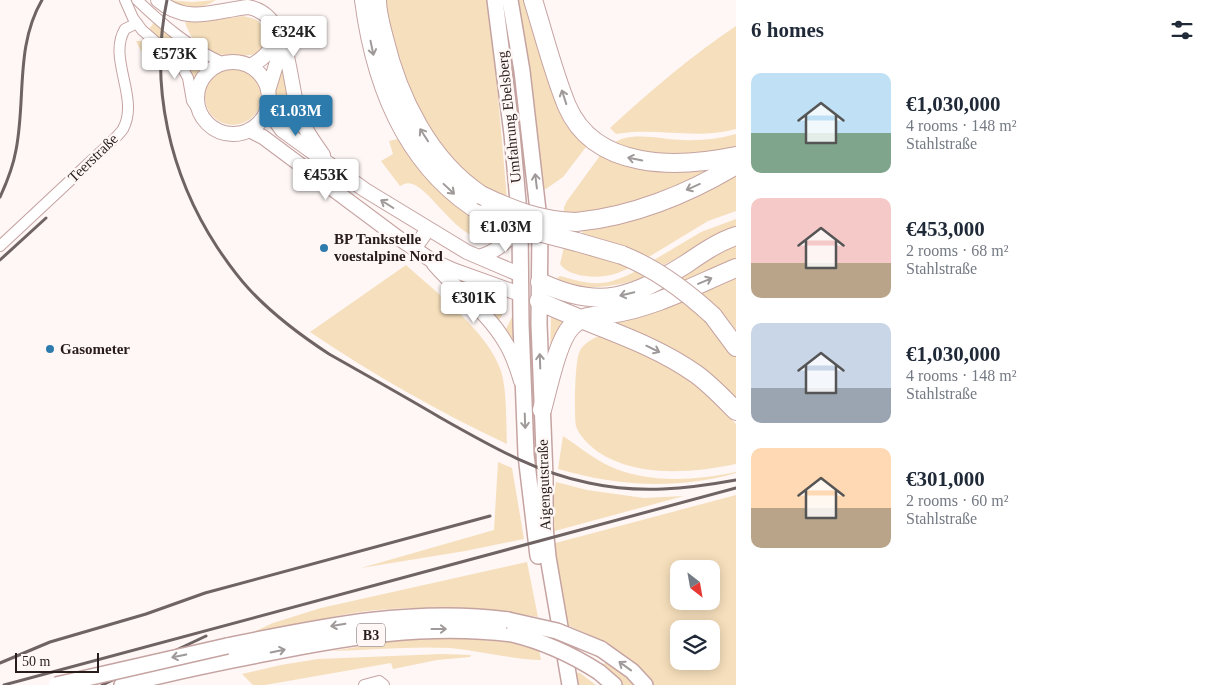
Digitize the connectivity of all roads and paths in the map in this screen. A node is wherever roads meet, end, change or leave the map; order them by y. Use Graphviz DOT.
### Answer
graph roads {
  1 [pos="126,0"];
  2 [pos="137,0"];
  3 [pos="158,0"];
  4 [pos="364,0"];
  5 [pos="377,0"];
  6 [pos="495,0"];
  7 [pos="510,0"];
  8 [pos="533,0"];
  9 [pos="137,23"];
  10 [pos="276,27"];
  11 [pos="283,42"];
  12 [pos="224,63"];
  13 [pos="250,66"];
  14 [pos="268,91"];
  15 [pos="267,108"];
  16 [pos="200,113"];
  17 [pos="249,130"];
  18 [pos="311,151"];
  19 [pos="284,152"];
  20 [pos="736,156"];
  21 [pos="327,162"];
  22 [pos="736,165"];
  23 [pos="520,224"];
  24 [pos="428,229"];
  25 [pos="736,236"];
  26 [pos="0,246"];
  27 [pos="414,249"];
  28 [pos="479,257"];
  29 [pos="431,260"];
  30 [pos="736,268"];
  31 [pos="521,275"];
  32 [pos="540,282"];
  33 [pos="520,294"];
  34 [pos="539,301"];
  35 [pos="582,318"];
  36 [pos="736,347"];
  37 [pos="523,387"];
  38 [pos="542,410"];
  39 [pos="736,411"];
  40 [pos="510,627"];
  41 [pos="229,653"];
  42 [pos="56,685"];
  43 [pos="122,685"];
  44 [pos="364,685"];
  45 [pos="384,685"];
  46 [pos="560,685"];
  47 [pos="570,685"];
  48 [pos="614,685"];
  49 [pos="645,685"];
  1 -- 9 [label="street"];
  2 -- 12 [label="street"];
  3 -- 10 [label="street"];
  4 -- 36 [label="highway, one-way, bridge"];
  22 -- 5 [label="highway, one-way, bridge"];
  6 -- 23 [label="main road, Umfahrung Ebelsberg"];
  32 -- 7 [label="main road, Umfahrung Ebelsberg, one-way"];
  20 -- 8 [label="highway, one-way"];
  9 -- 16 [label="street"];
  9 -- 26 [label="street, Teerstraße"];
  10 -- 11 [label="street"];
  10 -- 13 [label="street"];
  11 -- 14 [label="street"];
  11 -- 21 [label="street"];
  12 -- 13 [label="street"];
  12 -- 16 [label="street"];
  13 -- 14 [label="street"];
  14 -- 15 [label="street"];
  15 -- 17 [label="street"];
  15 -- 18 [label="street"];
  16 -- 17 [label="street"];
  17 -- 19 [label="street"];
  18 -- 19 [label="street"];
  18 -- 21 [label="street"];
  19 -- 27 [label="street"];
  24 -- 21 [label="street, one-way"];
  23 -- 28 [label="street"];
  23 -- 31 [label="main road, Umfahrung Ebelsberg"];
  24 -- 27 [label="street"];
  24 -- 28 [label="street"];
  25 -- 32 [label="highway, one-way"];
  27 -- 29 [label="street"];
  28 -- 31 [label="street"];
  29 -- 33 [label="street"];
  29 -- 37 [label="street"];
  35 -- 30 [label="highway, one-way"];
  31 -- 32 [label="main road"];
  31 -- 33 [label="main road, Umfahrung Ebelsberg"];
  32 -- 34 [label="main road, Aigengutstraße"];
  33 -- 34 [label="main road"];
  33 -- 37 [label="main road, Aigengutstraße"];
  34 -- 35 [label="highway"];
  38 -- 34 [label="main road, Aigengutstraße, one-way"];
  35 -- 38 [label="highway"];
  35 -- 39 [label="highway, one-way"];
  37 -- 46 [label="main road, Aigengutstraße, one-way"];
  38 -- 47 [label="main road, Aigengutstraße"];
  40 -- 41 [label="main road, B3"];
  40 -- 48 [label="main road, B3, bridge"];
  49 -- 40 [label="main road, B3, one-way, bridge"];
  41 -- 42 [label="main road, B3, one-way, bridge"];
  41 -- 43 [label="main road, B3"];
  44 -- 45 [label="street"];
}
